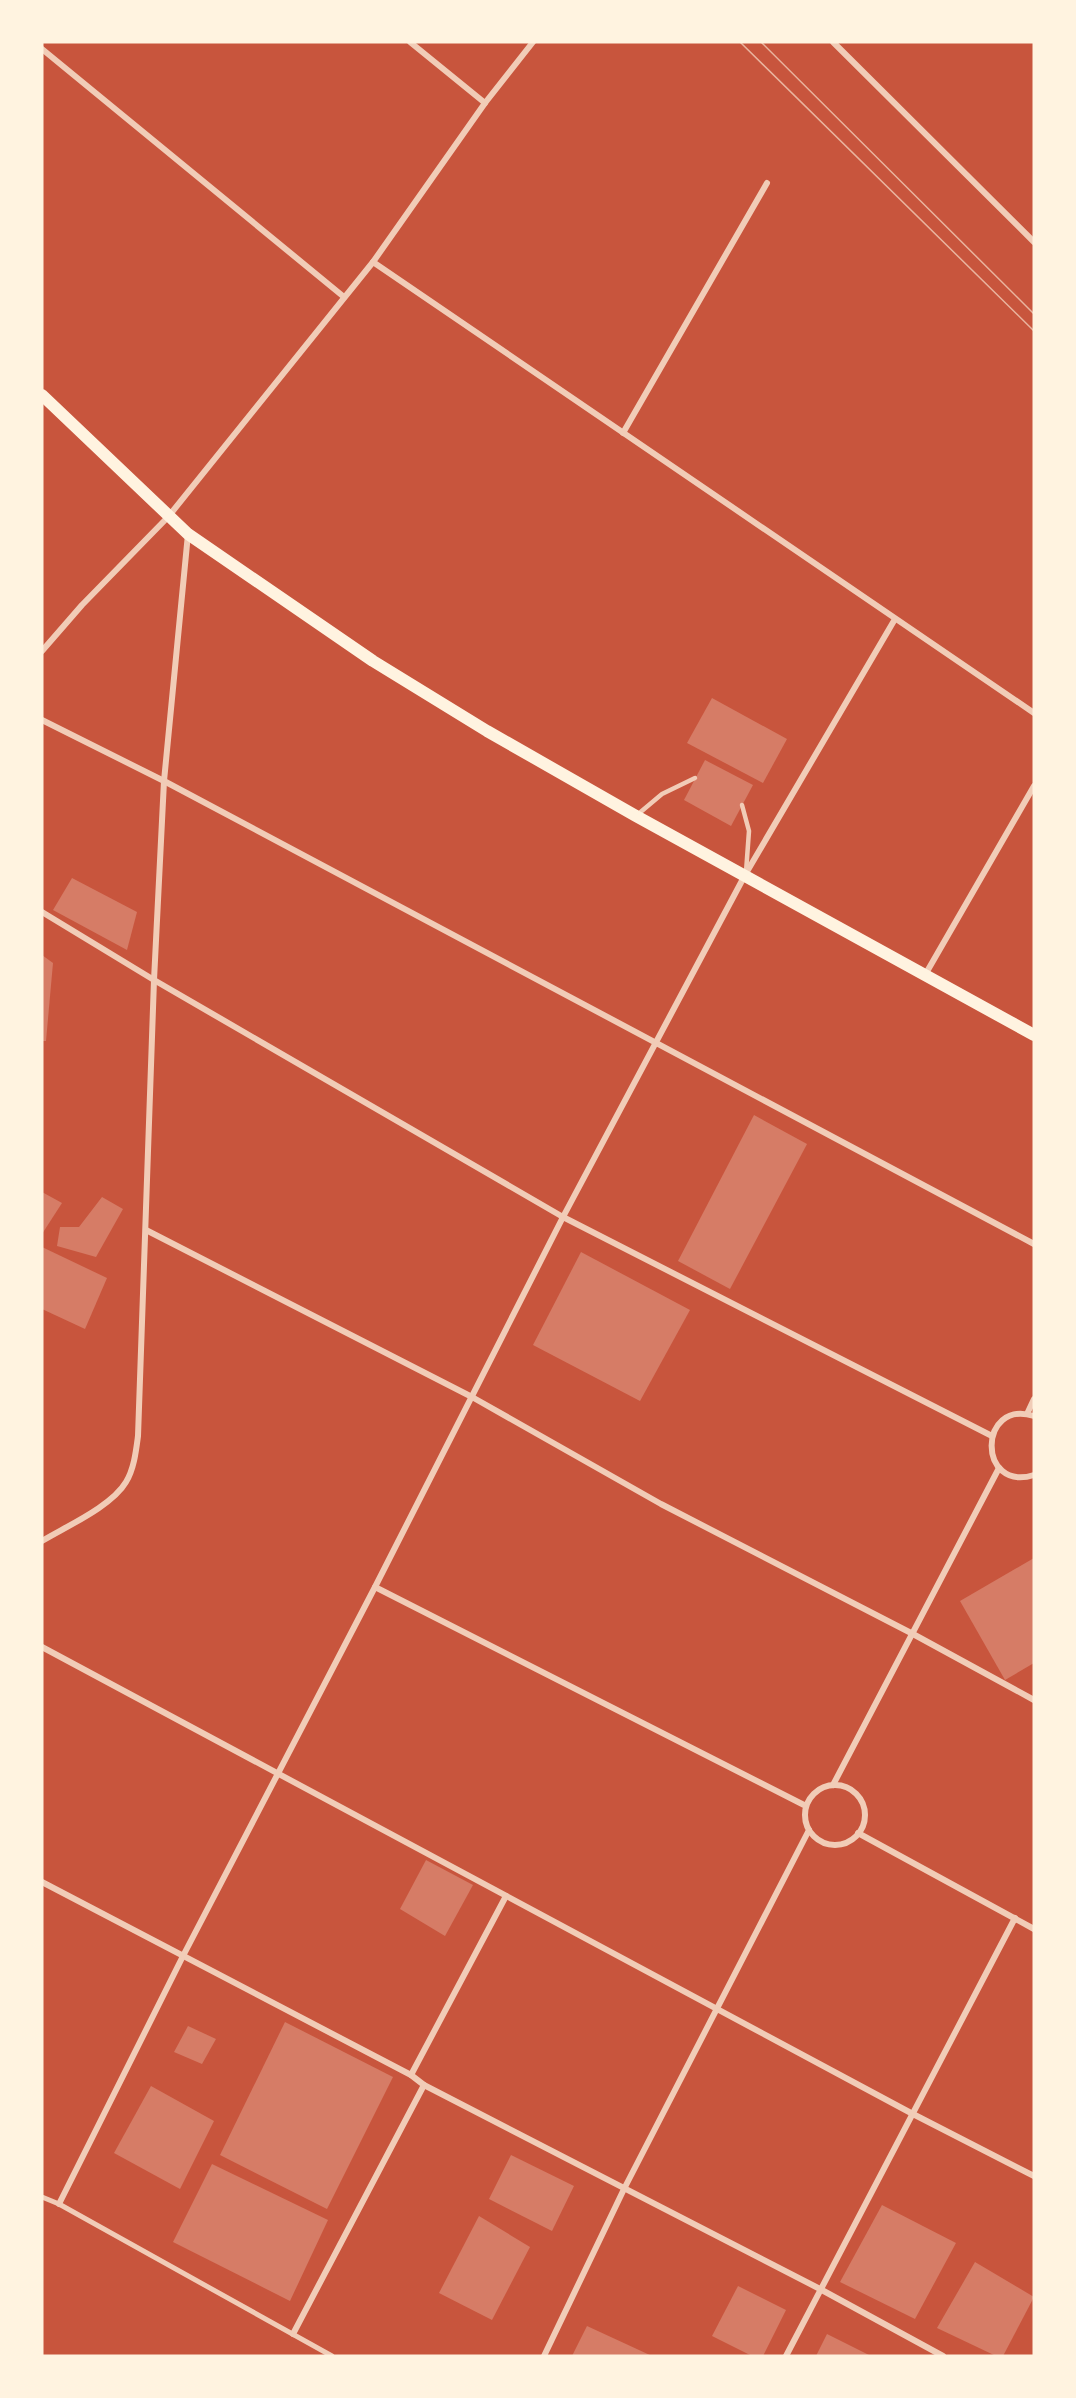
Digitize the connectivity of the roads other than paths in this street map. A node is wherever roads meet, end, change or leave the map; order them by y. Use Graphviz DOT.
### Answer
graph roads {
  1 [pos="410,42"];
  2 [pos="533,42"];
  3 [pos="833,42"];
  4 [pos="42,49"];
  5 [pos="485,103"];
  6 [pos="767,183"];
  7 [pos="1034,242"];
  8 [pos="373,262"];
  9 [pos="344,297"];
  10 [pos="42,395"];
  11 [pos="623,433"];
  12 [pos="168,517"];
  13 [pos="188,534"];
  14 [pos="895,619"];
  15 [pos="42,651"];
  16 [pos="1034,713"];
  17 [pos="42,720"];
  18 [pos="695,778"];
  19 [pos="164,781"];
  20 [pos="1034,786"];
  21 [pos="742,805"];
  22 [pos="636,816"];
  23 [pos="745,875"];
  24 [pos="42,912"];
  25 [pos="924,976"];
  26 [pos="154,981"];
  27 [pos="1034,1035"];
  28 [pos="658,1043"];
  29 [pos="563,1217"];
  30 [pos="146,1230"];
  31 [pos="1034,1244"];
  32 [pos="472,1397"];
  33 [pos="1034,1399"];
  34 [pos="1030,1415"];
  35 [pos="992,1437"];
  36 [pos="999,1468"];
  37 [pos="1034,1475"];
  38 [pos="42,1541"];
  39 [pos="375,1587"];
  40 [pos="913,1634"];
  41 [pos="42,1647"];
  42 [pos="1034,1700"];
  43 [pos="279,1774"];
  44 [pos="833,1785"];
  45 [pos="806,1806"];
  46 [pos="809,1830"];
  47 [pos="858,1833"];
  48 [pos="42,1882"];
  49 [pos="506,1896"];
  50 [pos="1015,1918"];
  51 [pos="1034,1929"];
  52 [pos="183,1956"];
  53 [pos="716,2008"];
  54 [pos="411,2075"];
  55 [pos="424,2085"];
  56 [pos="912,2113"];
  57 [pos="1034,2176"];
  58 [pos="624,2189"];
  59 [pos="42,2197"];
  60 [pos="59,2204"];
  61 [pos="820,2289"];
  62 [pos="293,2334"];
  63 [pos="332,2356"];
  64 [pos="544,2356"];
  65 [pos="786,2356"];
  66 [pos="944,2356"];
  1 -- 5 [label="street"];
  2 -- 5 [label="street"];
  3 -- 7 [label="street"];
  4 -- 9 [label="street"];
  5 -- 8 [label="street"];
  6 -- 11 [label="street"];
  8 -- 9 [label="street"];
  8 -- 11 [label="street"];
  9 -- 12 [label="street"];
  10 -- 12 [label="main road"];
  11 -- 14 [label="street"];
  12 -- 13 [label="main road"];
  12 -- 15 [label="street"];
  13 -- 19 [label="street"];
  13 -- 22 [label="main road"];
  14 -- 16 [label="street"];
  14 -- 23 [label="street"];
  17 -- 19 [label="street"];
  18 -- 22 [label="lane"];
  19 -- 26 [label="street"];
  19 -- 28 [label="street"];
  20 -- 25 [label="street"];
  21 -- 23 [label="lane"];
  22 -- 23 [label="main road"];
  23 -- 25 [label="main road"];
  23 -- 28 [label="street"];
  24 -- 26 [label="street"];
  25 -- 27 [label="main road"];
  26 -- 29 [label="street"];
  26 -- 30 [label="street"];
  28 -- 29 [label="street"];
  28 -- 31 [label="street"];
  29 -- 32 [label="street"];
  29 -- 35 [label="street"];
  30 -- 32 [label="street"];
  30 -- 38 [label="street"];
  32 -- 39 [label="street"];
  32 -- 40 [label="street"];
  33 -- 34 [label="street"];
  34 -- 35 [label="street"];
  35 -- 36 [label="street"];
  36 -- 37 [label="street"];
  36 -- 40 [label="street"];
  39 -- 43 [label="street"];
  39 -- 45 [label="street"];
  40 -- 42 [label="street"];
  40 -- 44 [label="street"];
  41 -- 43 [label="street"];
  43 -- 49 [label="street"];
  43 -- 52 [label="street"];
  44 -- 45 [label="street"];
  44 -- 47 [label="street"];
  45 -- 46 [label="street"];
  46 -- 47 [label="street"];
  46 -- 53 [label="street"];
  47 -- 50 [label="street"];
  48 -- 52 [label="street"];
  49 -- 53 [label="street"];
  49 -- 54 [label="street"];
  50 -- 51 [label="street"];
  50 -- 56 [label="street"];
  52 -- 54 [label="street"];
  52 -- 60 [label="street"];
  53 -- 56 [label="street"];
  53 -- 58 [label="street"];
  54 -- 55 [label="street"];
  55 -- 58 [label="street"];
  55 -- 62 [label="street"];
  56 -- 57 [label="street"];
  56 -- 61 [label="street"];
  58 -- 61 [label="street"];
  58 -- 64 [label="street"];
  59 -- 60 [label="street"];
  60 -- 62 [label="street"];
  61 -- 65 [label="street"];
  61 -- 66 [label="street"];
  62 -- 63 [label="street"];
}
